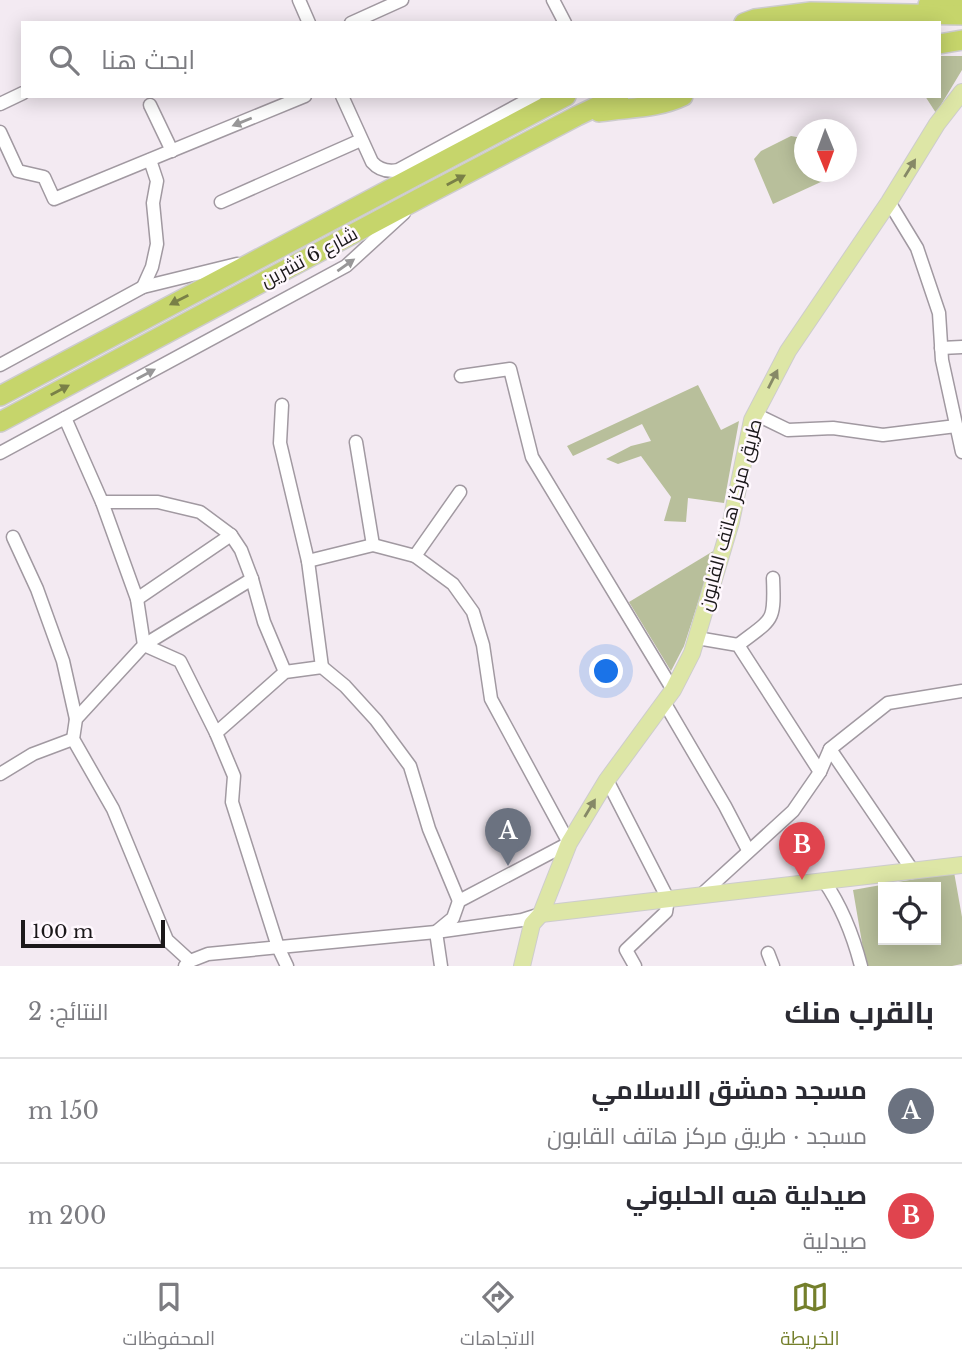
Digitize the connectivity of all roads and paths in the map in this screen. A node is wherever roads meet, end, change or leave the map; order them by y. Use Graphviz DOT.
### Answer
graph roads {
  1 [pos="299,0"];
  2 [pos="402,0"];
  3 [pos="554,0"];
  4 [pos="962,0"];
  5 [pos="879,13"];
  6 [pos="962,15"];
  7 [pos="308,21"];
  8 [pos="355,21"];
  9 [pos="564,21"];
  10 [pos="750,21"];
  11 [pos="941,35"];
  12 [pos="962,35"];
  13 [pos="962,40"];
  14 [pos="941,44"];
  15 [pos="962,92"];
  16 [pos="21,94"];
  17 [pos="300,98"];
  18 [pos="343,98"];
  19 [pos="531,98"];
  20 [pos="560,98"];
  21 [pos="615,98"];
  22 [pos="679,98"];
  23 [pos="0,104"];
  24 [pos="150,105"];
  25 [pos="577,116"];
  26 [pos="0,132"];
  27 [pos="361,140"];
  28 [pos="172,151"];
  29 [pos="150,160"];
  30 [pos="422,197"];
  31 [pos="221,202"];
  32 [pos="888,202"];
  33 [pos="261,258"];
  34 [pos="143,287"];
  35 [pos="962,347"];
  36 [pos="941,348"];
  37 [pos="0,365"];
  38 [pos="461,376"];
  39 [pos="0,396"];
  40 [pos="282,405"];
  41 [pos="755,414"];
  42 [pos="65,418"];
  43 [pos="0,422"];
  44 [pos="957,426"];
  45 [pos="356,442"];
  46 [pos="962,452"];
  47 [pos="0,453"];
  48 [pos="460,492"];
  49 [pos="102,502"];
  50 [pos="231,535"];
  51 [pos="13,537"];
  52 [pos="373,545"];
  53 [pos="415,556"];
  54 [pos="308,561"];
  55 [pos="773,578"];
  56 [pos="252,579"];
  57 [pos="137,599"];
  58 [pos="697,638"];
  59 [pos="144,645"];
  60 [pos="738,645"];
  61 [pos="322,667"];
  62 [pos="285,672"];
  63 [pos="962,691"];
  64 [pos="669,696"];
  65 [pos="75,719"];
  66 [pos="216,733"];
  67 [pos="73,738"];
  68 [pos="830,749"];
  69 [pos="820,772"];
  70 [pos="0,774"];
  71 [pos="607,780"];
  72 [pos="569,843"];
  73 [pos="748,850"];
  74 [pos="962,865"];
  75 [pos="913,871"];
  76 [pos="824,881"];
  77 [pos="700,896"];
  78 [pos="668,899"];
  79 [pos="459,901"];
  80 [pos="541,914"];
  81 [pos="436,932"];
  82 [pos="278,947"];
  83 [pos="187,963"];
  84 [pos="287,966"];
  85 [pos="441,966"];
  86 [pos="522,966"];
  87 [pos="533,966"];
  88 [pos="635,966"];
  89 [pos="861,966"];
  1 -- 7 [label="street"];
  2 -- 8 [label="street"];
  3 -- 9 [label="street"];
  4 -- 5 [label="highway"];
  5 -- 6 [label="highway"];
  5 -- 10 [label="highway"];
  11 -- 12 [label="highway"];
  13 -- 14 [label="highway"];
  32 -- 15 [label="main road, طريق مركز هاتف القابون, one-way"];
  16 -- 23 [label="street"];
  17 -- 28 [label="street, one-way"];
  18 -- 27 [label="street"];
  19 -- 27 [label="street"];
  20 -- 33 [label="highway, شارع 6 تشرين"];
  21 -- 25 [label="highway, شارع 6 تشرين"];
  22 -- 25 [label="highway"];
  24 -- 28 [label="street"];
  30 -- 25 [label="highway, شارع 6 تشرين, one-way"];
  26 -- 29 [label="street"];
  27 -- 31 [label="street"];
  28 -- 29 [label="street"];
  29 -- 34 [label="street"];
  42 -- 30 [label="street, one-way"];
  43 -- 30 [label="highway, شارع 6 تشرين, one-way"];
  32 -- 36 [label="street"];
  41 -- 32 [label="main road, طريق مركز هاتف القابون, one-way"];
  33 -- 34 [label="street"];
  33 -- 39 [label="highway, شارع 6 تشرين, one-way"];
  34 -- 37 [label="street"];
  35 -- 36 [label="street"];
  36 -- 44 [label="street"];
  38 -- 64 [label="street"];
  40 -- 54 [label="street"];
  41 -- 44 [label="street"];
  41 -- 58 [label="main road, طريق مركز هاتف القابون"];
  42 -- 47 [label="street"];
  42 -- 49 [label="street"];
  44 -- 46 [label="street"];
  45 -- 52 [label="street"];
  48 -- 53 [label="street"];
  49 -- 50 [label="street"];
  49 -- 57 [label="street"];
  50 -- 56 [label="street"];
  50 -- 57 [label="street"];
  51 -- 65 [label="street"];
  52 -- 53 [label="street"];
  52 -- 54 [label="street"];
  53 -- 72 [label="street"];
  54 -- 61 [label="street"];
  55 -- 60 [label="street"];
  56 -- 59 [label="street"];
  56 -- 62 [label="street"];
  57 -- 59 [label="street"];
  58 -- 60 [label="street"];
  58 -- 64 [label="main road, طريق مركز هاتف القابون"];
  59 -- 65 [label="street"];
  59 -- 66 [label="street"];
  60 -- 69 [label="street"];
  61 -- 62 [label="street"];
  61 -- 79 [label="street"];
  62 -- 66 [label="street"];
  63 -- 68 [label="street"];
  64 -- 71 [label="main road, طريق مركز هاتف القابون"];
  64 -- 73 [label="street"];
  65 -- 67 [label="street"];
  66 -- 82 [label="street"];
  67 -- 70 [label="street"];
  67 -- 83 [label="street"];
  68 -- 69 [label="street"];
  68 -- 75 [label="street"];
  69 -- 73 [label="street"];
  72 -- 71 [label="main road, طريق مركز هاتف القابون, one-way"];
  71 -- 78 [label="street"];
  72 -- 79 [label="street"];
  72 -- 80 [label="main road, طريق مركز هاتف القابون"];
  73 -- 77 [label="street"];
  74 -- 75 [label="main road"];
  75 -- 76 [label="main road"];
  76 -- 77 [label="main road"];
  76 -- 89 [label="street"];
  77 -- 78 [label="main road"];
  78 -- 80 [label="main road"];
  78 -- 88 [label="street"];
  79 -- 81 [label="street"];
  80 -- 81 [label="street"];
  80 -- 86 [label="main road"];
  80 -- 87 [label="main road"];
  81 -- 82 [label="street"];
  81 -- 85 [label="street"];
  82 -- 83 [label="street"];
  82 -- 84 [label="street"];
}
